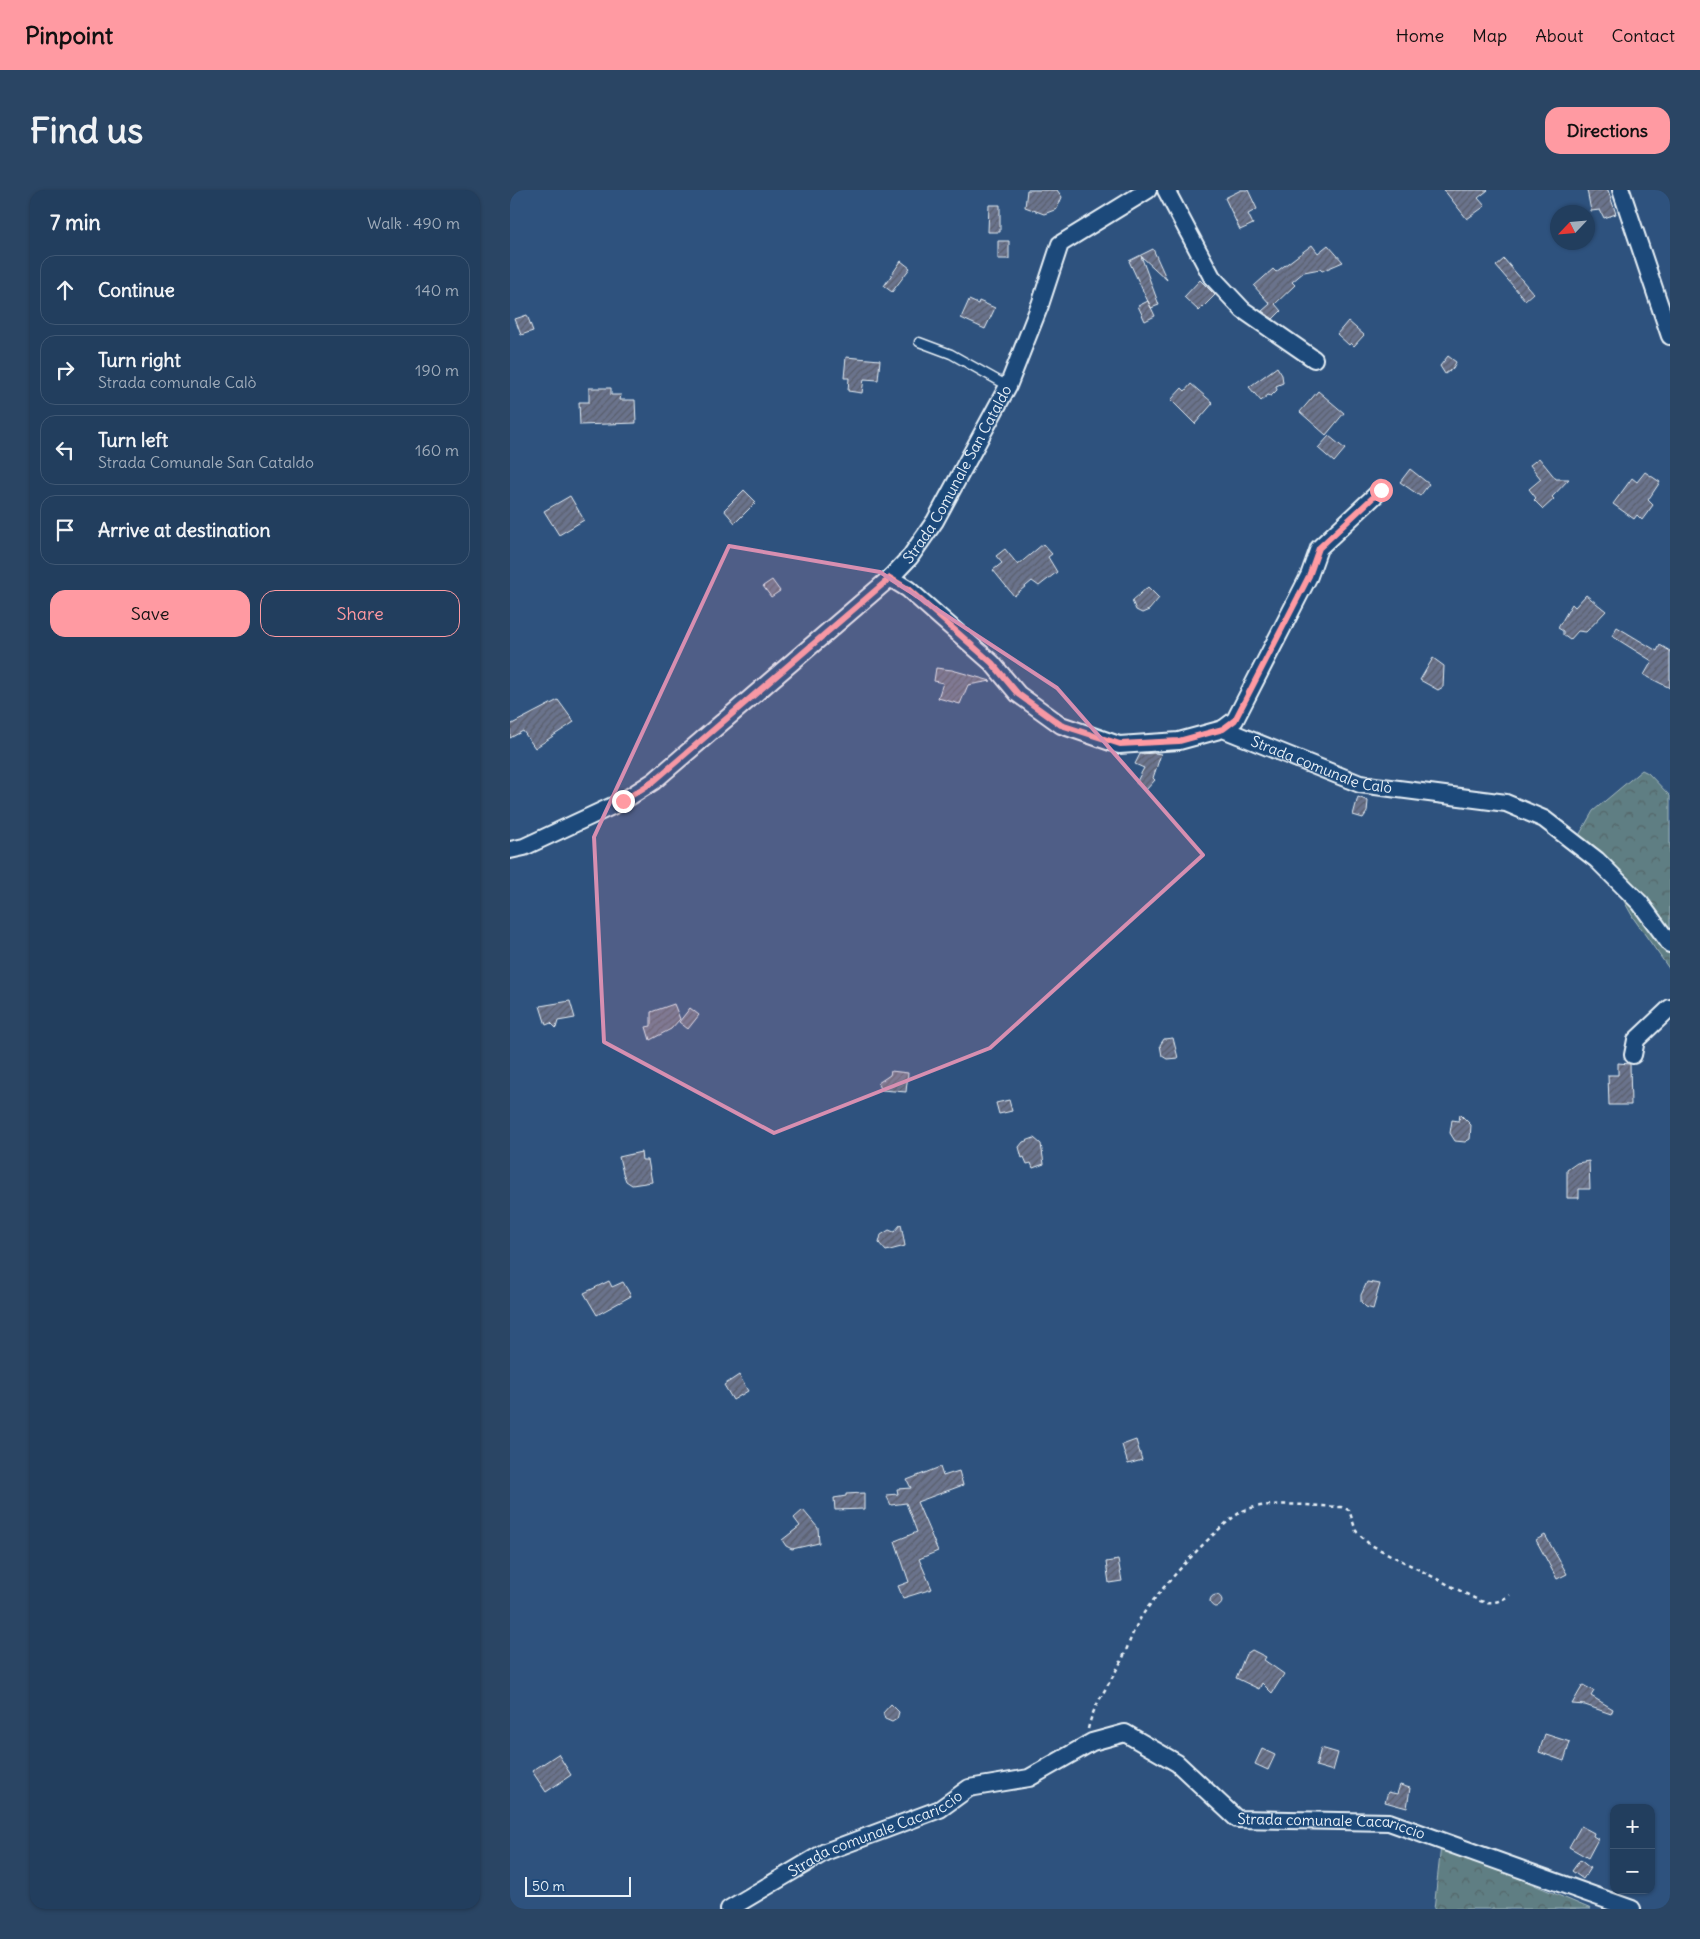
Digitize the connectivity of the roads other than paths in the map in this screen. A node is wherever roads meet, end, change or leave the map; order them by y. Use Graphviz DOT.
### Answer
graph roads {
  1 [pos="1148,190"];
  2 [pos="1166,190"];
  3 [pos="1621,190"];
  4 [pos="1670,336"];
  5 [pos="919,342"];
  6 [pos="1314,359"];
  7 [pos="1008,386"];
  8 [pos="1381,490"];
  9 [pos="890,578"];
  10 [pos="1223,729"];
  11 [pos="510,850"];
  12 [pos="1670,944"];
  13 [pos="1670,1008"];
  14 [pos="1633,1055"];
  15 [pos="729,1909"];
  16 [pos="1632,1909"];
  1 -- 7 [label="street, Strada Comunale San Cataldo"];
  2 -- 6 [label="street"];
  3 -- 4 [label="street"];
  5 -- 7 [label="lane"];
  7 -- 9 [label="street, Strada Comunale San Cataldo"];
  8 -- 10 [label="street"];
  9 -- 10 [label="street"];
  9 -- 11 [label="street, Strada Comunale San Cataldo"];
  10 -- 12 [label="street, Strada comunale Calò"];
  13 -- 14 [label="street"];
  15 -- 16 [label="street, Strada comunale Cacariccio"];
}
